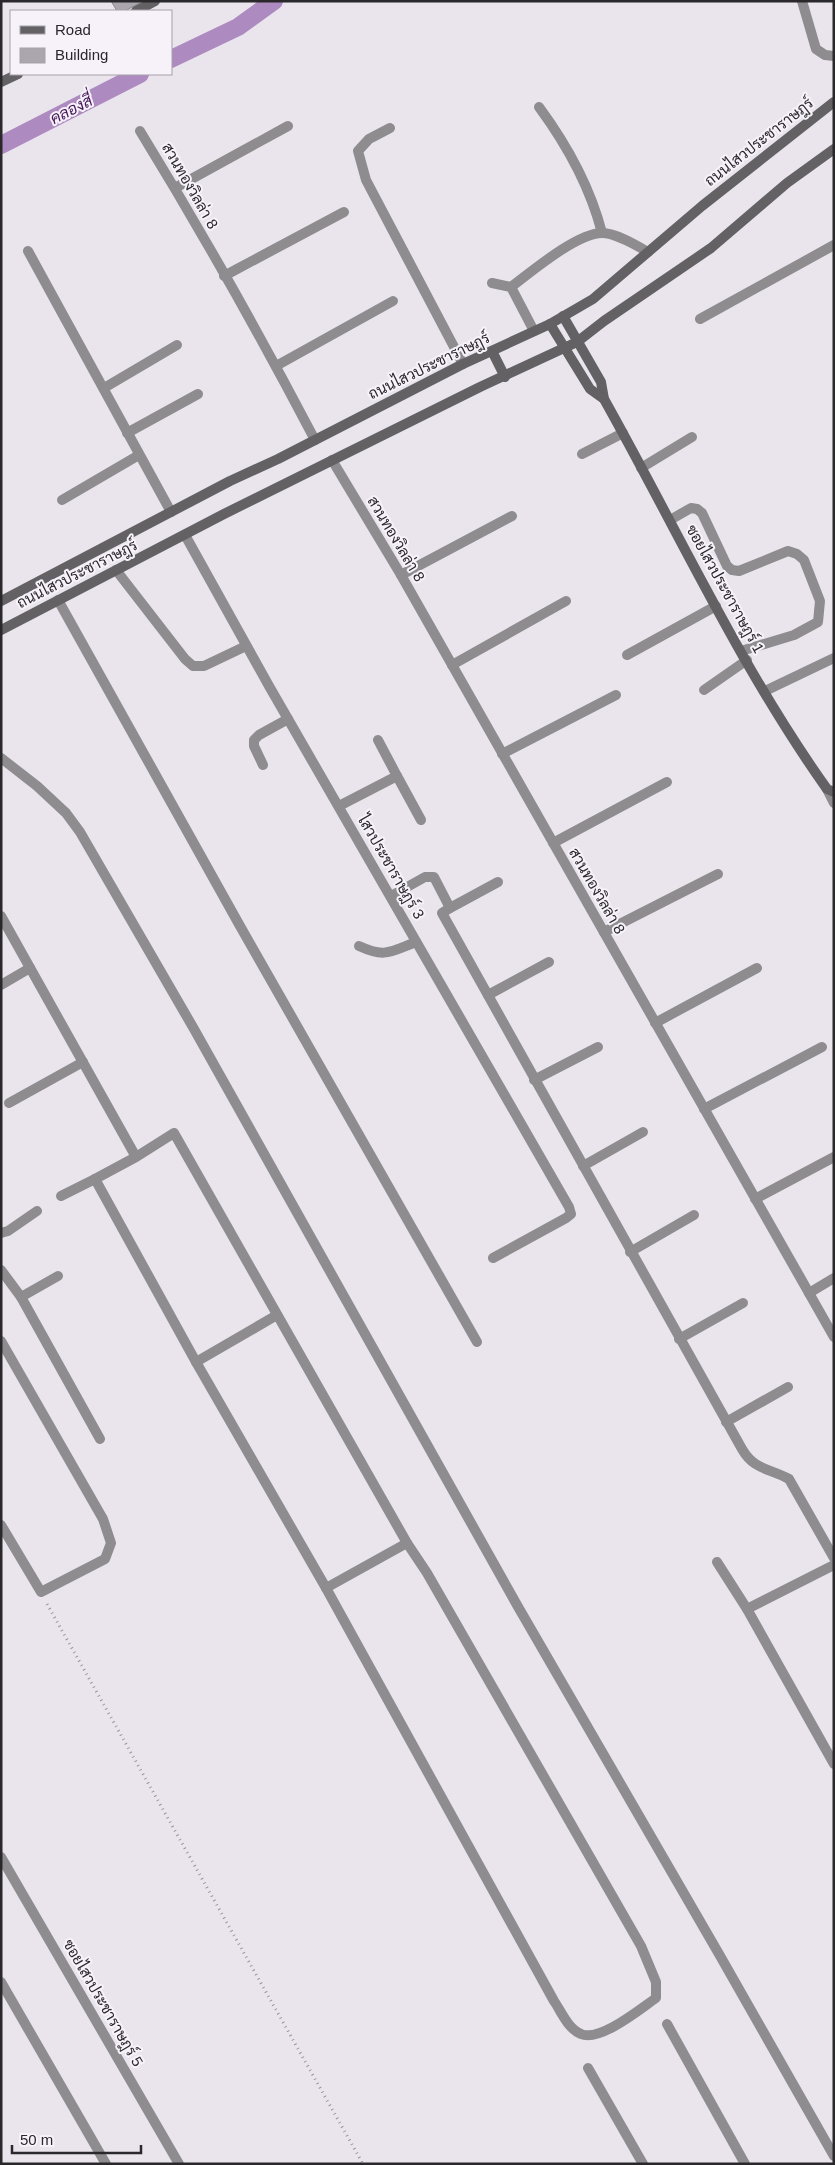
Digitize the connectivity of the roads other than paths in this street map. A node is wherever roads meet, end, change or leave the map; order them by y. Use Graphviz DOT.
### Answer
graph roads {
  1 [pos="155,1"];
  2 [pos="802,1"];
  3 [pos="138,10"];
  4 [pos="834,56"];
  5 [pos="16,75"];
  6 [pos="1,82"];
  7 [pos="834,102"];
  8 [pos="539,107"];
  9 [pos="288,126"];
  10 [pos="390,128"];
  11 [pos="140,131"];
  12 [pos="834,149"];
  13 [pos="175,188"];
  14 [pos="344,212"];
  15 [pos="602,233"];
  16 [pos="834,245"];
  17 [pos="28,251"];
  18 [pos="648,252"];
  19 [pos="224,276"];
  20 [pos="492,283"];
  21 [pos="511,288"];
  22 [pos="393,302"];
  23 [pos="563,316"];
  24 [pos="700,319"];
  25 [pos="550,324"];
  26 [pos="534,331"];
  27 [pos="577,342"];
  28 [pos="177,345"];
  29 [pos="564,349"];
  30 [pos="492,351"];
  31 [pos="463,364"];
  32 [pos="276,366"];
  33 [pos="505,377"];
  34 [pos="104,388"];
  35 [pos="198,394"];
  36 [pos="604,399"];
  37 [pos="127,433"];
  38 [pos="623,433"];
  39 [pos="692,437"];
  40 [pos="315,440"];
  41 [pos="139,454"];
  42 [pos="582,454"];
  43 [pos="332,460"];
  44 [pos="641,468"];
  45 [pos="62,500"];
  46 [pos="171,512"];
  47 [pos="512,516"];
  48 [pos="670,520"];
  49 [pos="185,535"];
  50 [pos="116,570"];
  51 [pos="401,575"];
  52 [pos="58,600"];
  53 [pos="1,601"];
  54 [pos="566,601"];
  55 [pos="716,606"];
  56 [pos="1,630"];
  57 [pos="246,646"];
  58 [pos="741,651"];
  59 [pos="627,654"];
  60 [pos="834,658"];
  61 [pos="747,660"];
  62 [pos="452,665"];
  63 [pos="704,690"];
  64 [pos="765,692"];
  65 [pos="616,695"];
  66 [pos="288,719"];
  67 [pos="378,740"];
  68 [pos="502,754"];
  69 [pos="1,758"];
  70 [pos="263,765"];
  71 [pos="398,776"];
  72 [pos="666,782"];
  73 [pos="830,791"];
  74 [pos="834,803"];
  75 [pos="339,806"];
  76 [pos="421,820"];
  77 [pos="553,844"];
  78 [pos="718,874"];
  79 [pos="498,882"];
  80 [pos="391,896"];
  81 [pos="450,908"];
  82 [pos="1,916"];
  83 [pos="604,932"];
  84 [pos="416,942"];
  85 [pos="359,946"];
  86 [pos="550,962"];
  87 [pos="30,968"];
  88 [pos="757,968"];
  89 [pos="1,985"];
  90 [pos="488,995"];
  91 [pos="655,1023"];
  92 [pos="598,1047"];
  93 [pos="822,1047"];
  94 [pos="83,1062"];
  95 [pos="534,1080"];
  96 [pos="9,1103"];
  97 [pos="704,1109"];
  98 [pos="643,1132"];
  99 [pos="136,1157"];
  100 [pos="834,1157"];
  101 [pos="583,1166"];
  102 [pos="95,1179"];
  103 [pos="61,1196"];
  104 [pos="755,1199"];
  105 [pos="37,1211"];
  106 [pos="694,1215"];
  107 [pos="1,1233"];
  108 [pos="630,1252"];
  109 [pos="493,1258"];
  110 [pos="1,1270"];
  111 [pos="58,1276"];
  112 [pos="834,1278"];
  113 [pos="808,1293"];
  114 [pos="21,1297"];
  115 [pos="743,1302"];
  116 [pos="277,1315"];
  117 [pos="834,1337"];
  118 [pos="679,1340"];
  119 [pos="1,1341"];
  120 [pos="477,1342"];
  121 [pos="196,1362"];
  122 [pos="788,1387"];
  123 [pos="726,1422"];
  124 [pos="100,1439"];
  125 [pos="1,1525"];
  126 [pos="407,1543"];
  127 [pos="834,1558"];
  128 [pos="717,1562"];
  129 [pos="834,1565"];
  130 [pos="326,1588"];
  131 [pos="748,1609"];
  132 [pos="834,1764"];
  133 [pos="1,1858"];
  134 [pos="1,1982"];
  135 [pos="667,2024"];
  136 [pos="588,2068"];
  137 [pos="834,2156"];
  138 [pos="106,2164"];
  139 [pos="179,2164"];
  140 [pos="643,2164"];
  141 [pos="745,2164"];
  1 -- 3 [label="main road"];
  2 -- 4 [label="street"];
  5 -- 6 [label="main road"];
  7 -- 18 [label="main road, ถนนไสวประชาราษฎร์"];
  8 -- 15 [label="street"];
  9 -- 13 [label="street"];
  10 -- 31 [label="street"];
  11 -- 13 [label="street, สวนทองวิลล่า 8"];
  12 -- 27 [label="main road, ถนนไสวประชาราษฎร์"];
  13 -- 19 [label="street, สวนทองวิลล่า 8"];
  14 -- 19 [label="street"];
  15 -- 18 [label="street"];
  15 -- 21 [label="street"];
  16 -- 24 [label="street"];
  17 -- 34 [label="street"];
  18 -- 23 [label="main road, ถนนไสวประชาราษฎร์"];
  19 -- 32 [label="street, สวนทองวิลล่า 8"];
  20 -- 21 [label="street"];
  21 -- 26 [label="street"];
  22 -- 32 [label="street"];
  23 -- 25 [label="main road, ถนนไสวประชาราษฎร์"];
  23 -- 27 [label="main road"];
  25 -- 26 [label="main road, ถนนไสวประชาราษฎร์"];
  25 -- 29 [label="main road"];
  26 -- 30 [label="main road, ถนนไสวประชาราษฎร์"];
  27 -- 29 [label="main road, ถนนไสวประชาราษฎร์"];
  27 -- 36 [label="main road"];
  28 -- 34 [label="street"];
  29 -- 33 [label="main road, ถนนไสวประชาราษฎร์"];
  29 -- 36 [label="main road"];
  30 -- 31 [label="main road, ถนนไสวประชาราษฎร์"];
  30 -- 33 [label="main road"];
  31 -- 40 [label="main road, ถนนไสวประชาราษฎร์"];
  32 -- 40 [label="street, สวนทองวิลล่า 8"];
  33 -- 43 [label="main road, ถนนไสวประชาราษฎร์"];
  34 -- 37 [label="street"];
  35 -- 37 [label="street"];
  36 -- 38 [label="main road, ซอยไสวประชาราษฎร์ 1"];
  37 -- 41 [label="street"];
  38 -- 42 [label="street"];
  38 -- 44 [label="main road, ซอยไสวประชาราษฎร์ 1"];
  39 -- 44 [label="street"];
  40 -- 46 [label="main road, ถนนไสวประชาราษฎร์"];
  41 -- 45 [label="street"];
  41 -- 46 [label="street"];
  43 -- 49 [label="main road, ถนนไสวประชาราษฎร์"];
  43 -- 51 [label="street, สวนทองวิลล่า 8"];
  44 -- 48 [label="main road, ซอยไสวประชาราษฎร์ 1"];
  46 -- 53 [label="main road, ถนนไสวประชาราษฎร์"];
  47 -- 51 [label="street"];
  48 -- 55 [label="main road, ซอยไสวประชาราษฎร์ 1"];
  48 -- 58 [label="street"];
  49 -- 50 [label="main road, ถนนไสวประชาราษฎร์"];
  49 -- 57 [label="street, ไสวประชาราษฎร์ 3"];
  50 -- 52 [label="main road, ถนนไสวประชาราษฎร์"];
  50 -- 57 [label="street"];
  51 -- 62 [label="street, สวนทองวิลล่า 8"];
  52 -- 56 [label="main road, ถนนไสวประชาราษฎร์"];
  52 -- 120 [label="street"];
  54 -- 62 [label="street"];
  55 -- 58 [label="main road, ซอยไสวประชาราษฎร์ 1"];
  55 -- 59 [label="street"];
  57 -- 66 [label="street, ไสวประชาราษฎร์ 3"];
  58 -- 61 [label="main road, ซอยไสวประชาราษฎร์ 1"];
  60 -- 64 [label="street"];
  61 -- 63 [label="street"];
  61 -- 64 [label="main road, ซอยไสวประชาราษฎร์ 1"];
  62 -- 68 [label="street, สวนทองวิลล่า 8"];
  64 -- 73 [label="main road, ซอยไสวประชาราษฎร์ 1"];
  65 -- 68 [label="street"];
  66 -- 70 [label="street"];
  66 -- 75 [label="street, ไสวประชาราษฎร์ 3"];
  67 -- 71 [label="street"];
  68 -- 77 [label="street, สวนทองวิลล่า 8"];
  69 -- 137 [label="street"];
  71 -- 75 [label="street"];
  71 -- 76 [label="street"];
  72 -- 77 [label="street"];
  73 -- 74 [label="street, ซอยไสวประชาราษฎร์ 1"];
  75 -- 80 [label="street, ไสวประชาราษฎร์ 3"];
  77 -- 83 [label="street, สวนทองวิลล่า 8"];
  78 -- 83 [label="street"];
  79 -- 81 [label="street"];
  80 -- 81 [label="street"];
  80 -- 84 [label="street, ไสวประชาราษฎร์ 3"];
  81 -- 90 [label="street"];
  82 -- 87 [label="street"];
  83 -- 91 [label="street, สวนทองวิลล่า 8"];
  84 -- 85 [label="street"];
  84 -- 109 [label="street, ไสวประชาราษฎร์ 3"];
  86 -- 90 [label="street"];
  87 -- 89 [label="street"];
  87 -- 94 [label="street"];
  88 -- 91 [label="street"];
  90 -- 95 [label="street"];
  91 -- 97 [label="street, สวนทองวิลล่า 8"];
  92 -- 95 [label="street"];
  93 -- 97 [label="street"];
  94 -- 96 [label="street"];
  94 -- 99 [label="street"];
  95 -- 101 [label="street"];
  97 -- 104 [label="street, สวนทองวิลล่า 8"];
  98 -- 101 [label="street"];
  99 -- 102 [label="street"];
  99 -- 116 [label="street"];
  100 -- 104 [label="street"];
  101 -- 108 [label="street"];
  102 -- 103 [label="street"];
  102 -- 121 [label="street"];
  104 -- 113 [label="street, สวนทองวิลล่า 8"];
  105 -- 107 [label="street"];
  106 -- 108 [label="street"];
  108 -- 118 [label="street"];
  110 -- 114 [label="street"];
  111 -- 114 [label="street"];
  112 -- 113 [label="street"];
  113 -- 117 [label="street, สวนทองวิลล่า 8"];
  114 -- 124 [label="street"];
  115 -- 118 [label="street"];
  116 -- 121 [label="street"];
  116 -- 126 [label="street"];
  118 -- 123 [label="street"];
  119 -- 125 [label="street"];
  121 -- 130 [label="street"];
  122 -- 123 [label="street"];
  123 -- 127 [label="street"];
  126 -- 130 [label="street"];
  126 -- 130 [label="street"];
  128 -- 131 [label="street"];
  129 -- 131 [label="street"];
  131 -- 132 [label="street"];
  133 -- 139 [label="street, ซอยไสวประชาราษฎร์ 5"];
  134 -- 138 [label="street"];
  135 -- 141 [label="street"];
  136 -- 140 [label="street"];
}
